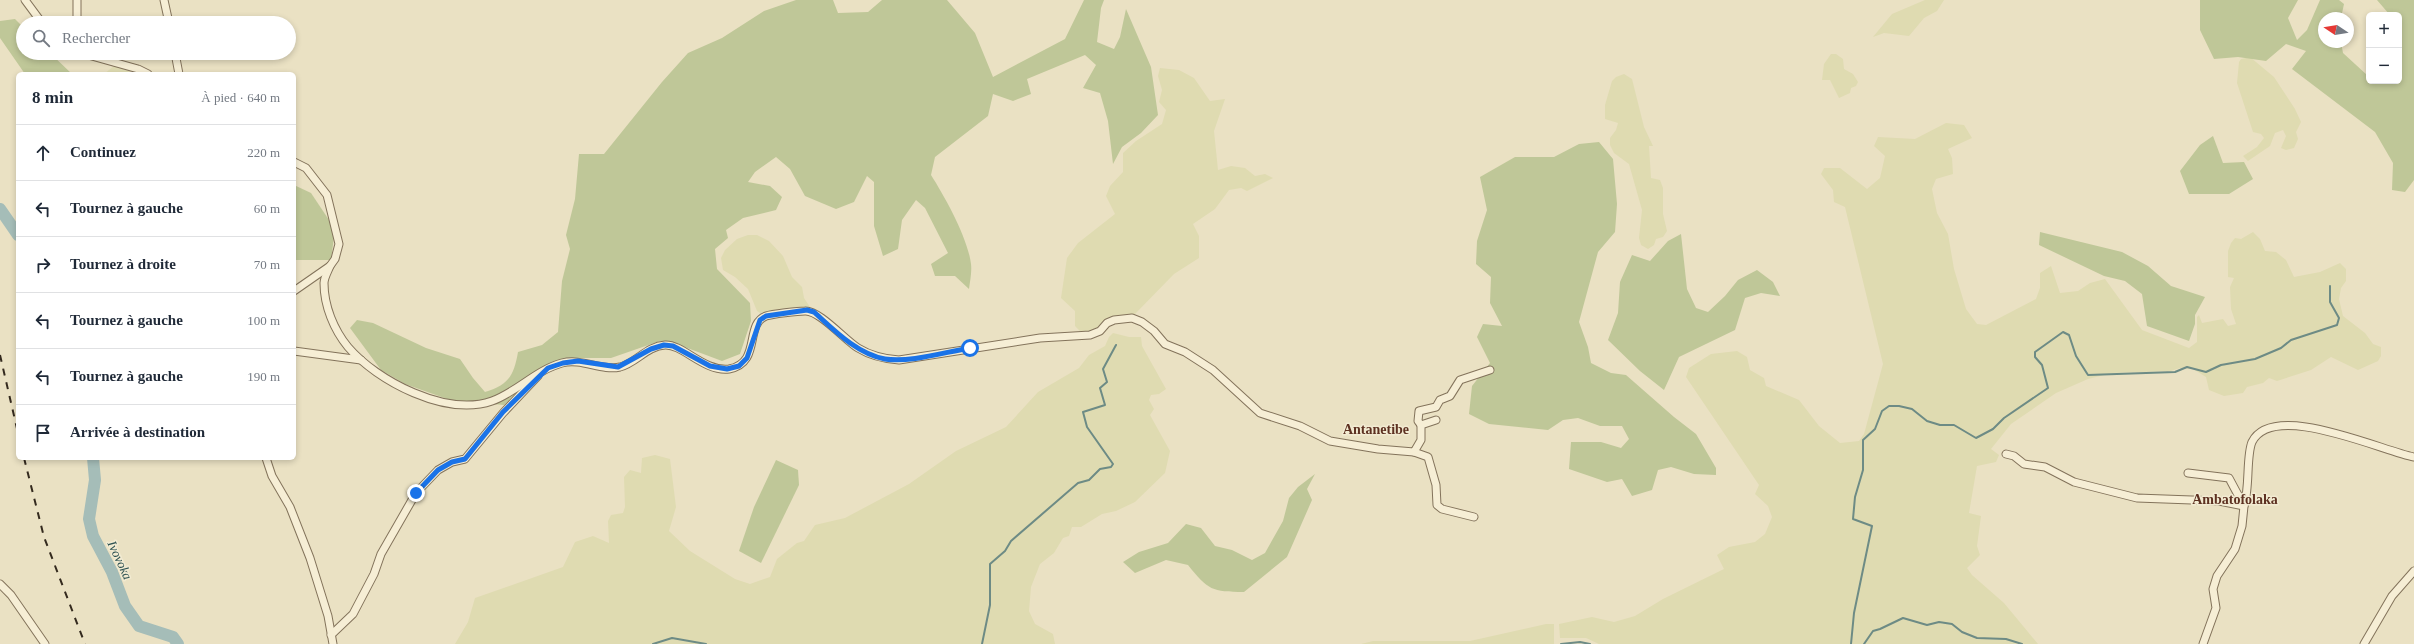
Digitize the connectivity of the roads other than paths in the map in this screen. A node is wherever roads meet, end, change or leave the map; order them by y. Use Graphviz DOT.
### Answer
graph roads {
  1 [pos="25,0"];
  2 [pos="77,0"];
  3 [pos="164,0"];
  4 [pos="37,16"];
  5 [pos="77,16"];
  6 [pos="167,16"];
  7 [pos="106,60"];
  8 [pos="176,60"];
  9 [pos="144,72"];
  10 [pos="179,72"];
  11 [pos="296,163"];
  12 [pos="330,266"];
  13 [pos="296,290"];
  14 [pos="296,351"];
  15 [pos="361,360"];
  16 [pos="544,370"];
  17 [pos="1490,370"];
  18 [pos="1436,420"];
  19 [pos="1421,425"];
  20 [pos="1414,452"];
  21 [pos="2006,454"];
  22 [pos="2414,457"];
  23 [pos="267,460"];
  24 [pos="2188,473"];
  25 [pos="2244,506"];
  26 [pos="1474,517"];
  27 [pos="2414,571"];
  28 [pos="0,584"];
  29 [pos="331,635"];
  30 [pos="45,644"];
  31 [pos="333,644"];
  32 [pos="2203,644"];
  33 [pos="2364,644"];
  1 -- 4 [label="street"];
  2 -- 5 [label="street"];
  3 -- 6 [label="street"];
  7 -- 9 [label="street"];
  8 -- 10 [label="street"];
  11 -- 12 [label="street"];
  12 -- 13 [label="street"];
  12 -- 15 [label="street"];
  14 -- 15 [label="street"];
  15 -- 16 [label="street"];
  16 -- 20 [label="street"];
  16 -- 29 [label="street"];
  17 -- 19 [label="street"];
  18 -- 19 [label="street"];
  19 -- 20 [label="street"];
  20 -- 26 [label="street"];
  21 -- 25 [label="street"];
  22 -- 25 [label="street"];
  23 -- 29 [label="street"];
  24 -- 25 [label="street"];
  25 -- 32 [label="street"];
  27 -- 33 [label="street"];
  28 -- 30 [label="street"];
  29 -- 31 [label="street"];
}
